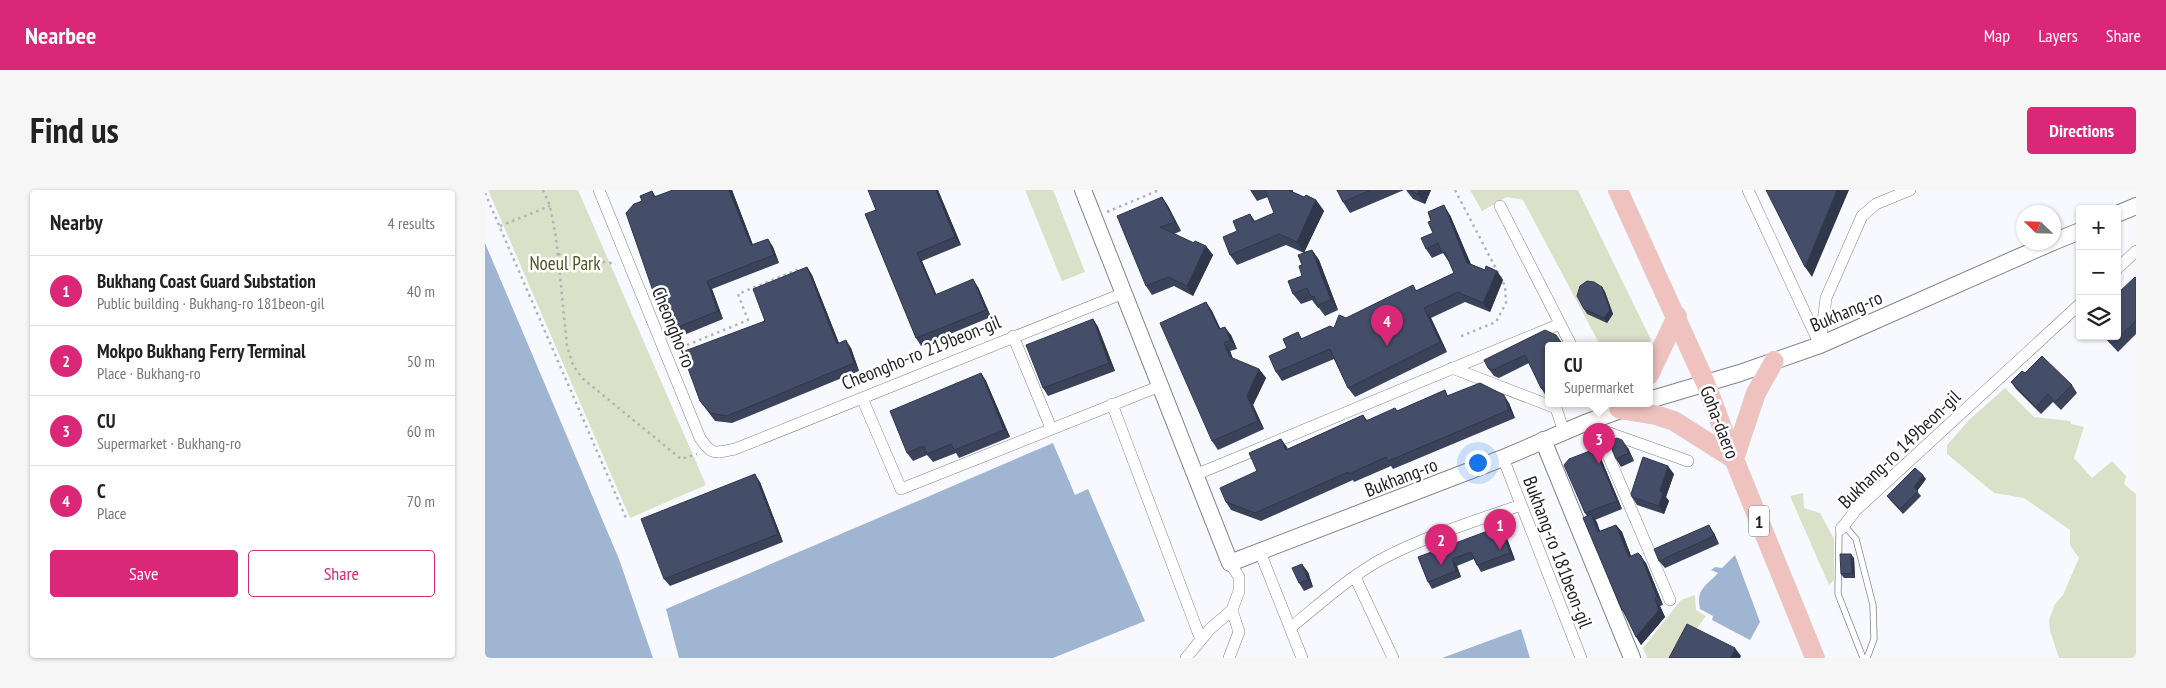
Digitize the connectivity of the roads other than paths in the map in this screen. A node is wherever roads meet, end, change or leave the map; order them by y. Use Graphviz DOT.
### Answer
graph roads {
  1 [pos="599,190"];
  2 [pos="1083,190"];
  3 [pos="1618,190"];
  4 [pos="1749,190"];
  5 [pos="1910,190"];
  6 [pos="1892,193"];
  7 [pos="1500,206"];
  8 [pos="2136,206"];
  9 [pos="2121,212"];
  10 [pos="2076,233"];
  11 [pos="2061,239"];
  12 [pos="2035,250"];
  13 [pos="2136,251"];
  14 [pos="2121,265"];
  15 [pos="1124,293"];
  16 [pos="2076,308"];
  17 [pos="1677,316"];
  18 [pos="1560,324"];
  19 [pos="1013,336"];
  20 [pos="1569,342"];
  21 [pos="1820,344"];
  22 [pos="1774,361"];
  23 [pos="1653,367"];
  24 [pos="1452,368"];
  25 [pos="1705,382"];
  26 [pos="1160,386"];
  27 [pos="862,398"];
  28 [pos="1653,399"];
  29 [pos="1112,404"];
  30 [pos="1545,404"];
  31 [pos="1553,407"];
  32 [pos="1615,411"];
  33 [pos="1051,428"];
  34 [pos="1564,432"];
  35 [pos="1543,440"];
  36 [pos="735,449"];
  37 [pos="1503,458"];
  38 [pos="1734,459"];
  39 [pos="1687,461"];
  40 [pos="1195,475"];
  41 [pos="1521,505"];
  42 [pos="1843,527"];
  43 [pos="1260,552"];
  44 [pos="1230,563"];
  45 [pos="1355,577"];
  46 [pos="1670,600"];
  47 [pos="1233,610"];
  48 [pos="1290,628"];
  49 [pos="1201,640"];
  50 [pos="1186,658"];
  51 [pos="1229,658"];
  52 [pos="1302,658"];
  53 [pos="1393,658"];
  54 [pos="1581,658"];
  55 [pos="1632,658"];
  56 [pos="1815,658"];
  57 [pos="1865,658"];
  1 -- 36 [label="street, Cheongho-ro"];
  2 -- 15 [label="street"];
  3 -- 17 [label="main road, Goha-daero / 1"];
  4 -- 21 [label="street"];
  5 -- 6 [label="street"];
  6 -- 21 [label="street"];
  7 -- 18 [label="street"];
  8 -- 9 [label="street"];
  10 -- 11 [label="street, Bukhang-ro"];
  12 -- 21 [label="street, Bukhang-ro"];
  13 -- 14 [label="street"];
  15 -- 19 [label="street, Cheongho-ro 219beon-gil"];
  15 -- 26 [label="street"];
  16 -- 42 [label="street, Bukhang-ro 149beon-gil"];
  17 -- 23 [label="main road"];
  17 -- 25 [label="main road, Goha-daero / 1"];
  18 -- 20 [label="street"];
  18 -- 24 [label="street"];
  19 -- 27 [label="street, Cheongho-ro 219beon-gil"];
  19 -- 33 [label="street"];
  21 -- 22 [label="street, Bukhang-ro"];
  22 -- 25 [label="street, Bukhang-ro"];
  22 -- 38 [label="main road"];
  24 -- 30 [label="street"];
  24 -- 40 [label="street"];
  25 -- 28 [label="street, Bukhang-ro"];
  25 -- 38 [label="main road, Goha-daero / 1"];
  26 -- 29 [label="street"];
  26 -- 40 [label="street"];
  27 -- 33 [label="street"];
  27 -- 36 [label="street, Cheongho-ro 219beon-gil"];
  29 -- 33 [label="street"];
  29 -- 49 [label="street"];
  31 -- 34 [label="street"];
  32 -- 34 [label="street, Bukhang-ro"];
  32 -- 38 [label="main road"];
  32 -- 39 [label="street"];
  32 -- 46 [label="street"];
  34 -- 35 [label="street, Bukhang-ro"];
  35 -- 37 [label="street, Bukhang-ro"];
  35 -- 55 [label="street"];
  37 -- 41 [label="street, Bukhang-ro 181beon-gil"];
  37 -- 43 [label="street, Bukhang-ro"];
  38 -- 56 [label="main road, Goha-daero / 1"];
  40 -- 44 [label="street"];
  41 -- 45 [label="street"];
  41 -- 54 [label="street, Bukhang-ro 181beon-gil"];
  42 -- 57 [label="lane, Bukhang-ro 149beon-gil"];
  42 -- 57 [label="lane"];
  43 -- 44 [label="street, Bukhang-ro"];
  43 -- 48 [label="street"];
  44 -- 47 [label="street"];
  45 -- 48 [label="street"];
  45 -- 53 [label="street"];
  47 -- 49 [label="street"];
  47 -- 51 [label="street"];
  48 -- 52 [label="street"];
  49 -- 50 [label="street"];
}
